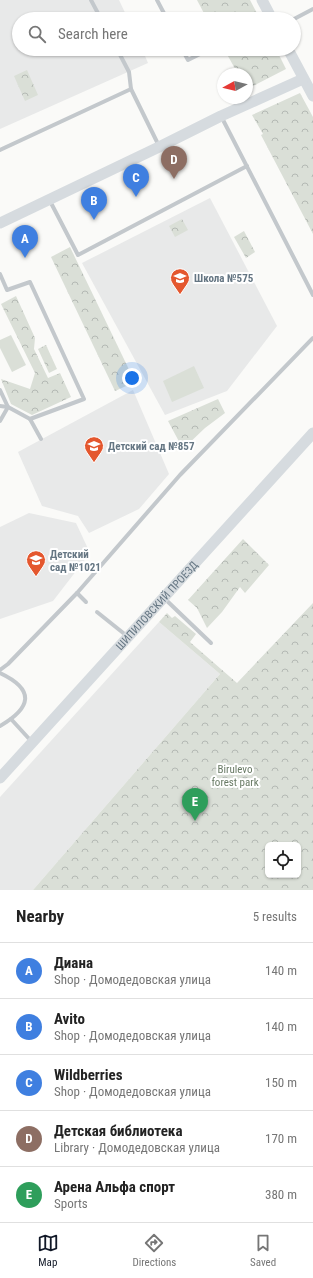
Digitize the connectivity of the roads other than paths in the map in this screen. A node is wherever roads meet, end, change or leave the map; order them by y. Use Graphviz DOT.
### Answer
graph roads {
  1 [pos="91,0"];
  2 [pos="157,0"];
  3 [pos="262,0"];
  4 [pos="313,9"];
  5 [pos="97,12"];
  6 [pos="163,12"];
  7 [pos="268,12"];
  8 [pos="301,15"];
  9 [pos="121,56"];
  10 [pos="186,56"];
  11 [pos="196,56"];
  12 [pos="292,56"];
  13 [pos="304,79"];
  14 [pos="131,89"];
  15 [pos="313,96"];
  16 [pos="221,116"];
  17 [pos="159,147"];
  18 [pos="0,150"];
  19 [pos="247,166"];
  20 [pos="49,200"];
  21 [pos="0,223"];
  22 [pos="0,274"];
  23 [pos="313,295"];
  24 [pos="313,338"];
  25 [pos="0,390"];
  26 [pos="0,406"];
  27 [pos="8,407"];
  28 [pos="30,419"];
  29 [pos="0,421"];
  30 [pos="313,433"];
  31 [pos="41,439"];
  32 [pos="77,593"];
  33 [pos="163,597"];
  34 [pos="86,602"];
  35 [pos="97,612"];
  36 [pos="127,637"];
  37 [pos="211,643"];
  38 [pos="0,670"];
  39 [pos="0,673"];
  40 [pos="11,720"];
  41 [pos="0,726"];
  42 [pos="33,742"];
  43 [pos="0,778"];
  1 -- 5 [label="lane"];
  2 -- 6 [label="lane"];
  3 -- 7 [label="main road"];
  4 -- 8 [label="lane"];
  9 -- 14 [label="lane"];
  10 -- 11 [label="lane"];
  12 -- 13 [label="main road"];
  13 -- 15 [label="main road"];
  13 -- 16 [label="main road"];
  14 -- 17 [label="lane"];
  14 -- 18 [label="lane"];
  16 -- 17 [label="main road"];
  16 -- 19 [label="lane"];
  17 -- 20 [label="main road"];
  19 -- 20 [label="lane"];
  19 -- 23 [label="lane"];
  20 -- 21 [label="main road"];
  22 -- 28 [label="lane"];
  24 -- 32 [label="lane"];
  25 -- 27 [label="lane"];
  26 -- 27 [label="lane"];
  27 -- 28 [label="lane"];
  27 -- 29 [label="lane"];
  28 -- 31 [label="lane"];
  30 -- 33 [label="main road, ШИПИЛОВСКИЙ ПРОЕЗД"];
  32 -- 34 [label="lane"];
  32 -- 38 [label="lane"];
  33 -- 36 [label="main road, ШИПИЛОВСКИЙ ПРОЕЗД"];
  33 -- 37 [label="lane"];
  35 -- 36 [label="lane"];
  36 -- 42 [label="main road, ШИПИЛОВСКИЙ ПРОЕЗД"];
  39 -- 40 [label="lane"];
  40 -- 41 [label="lane"];
  40 -- 42 [label="lane"];
  42 -- 43 [label="main road, ШИПИЛОВСКИЙ ПРОЕЗД"];
}
